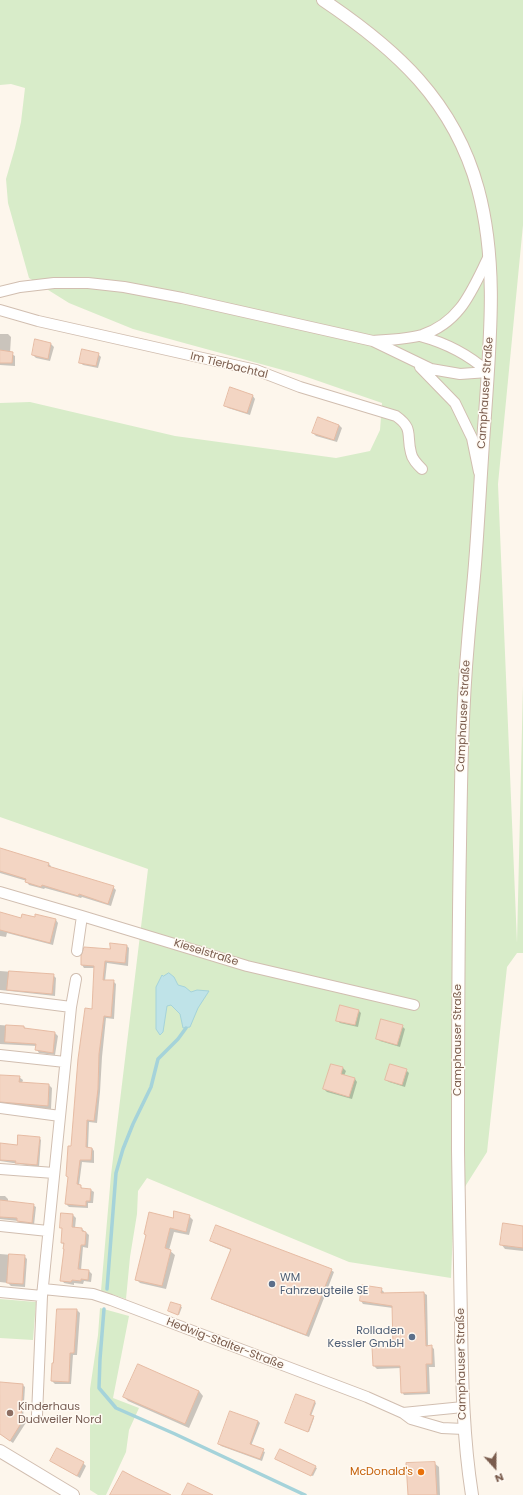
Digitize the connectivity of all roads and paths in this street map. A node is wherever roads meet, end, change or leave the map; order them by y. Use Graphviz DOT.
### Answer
graph roads {
  1 [pos="323,0"];
  2 [pos="489,256"];
  3 [pos="0,292"];
  4 [pos="0,310"];
  5 [pos="420,336"];
  6 [pos="373,341"];
  7 [pos="416,362"];
  8 [pos="488,372"];
  9 [pos="422,469"];
  10 [pos="480,480"];
  11 [pos="0,892"];
  12 [pos="82,916"];
  13 [pos="77,951"];
  14 [pos="76,979"];
  15 [pos="0,998"];
  16 [pos="414,1005"];
  17 [pos="71,1007"];
  18 [pos="0,1055"];
  19 [pos="65,1062"];
  20 [pos="0,1108"];
  21 [pos="60,1116"];
  22 [pos="0,1169"];
  23 [pos="54,1173"];
  24 [pos="0,1226"];
  25 [pos="48,1231"];
  26 [pos="0,1292"];
  27 [pos="43,1292"];
  28 [pos="463,1407"];
  29 [pos="404,1413"];
  30 [pos="37,1415"];
  31 [pos="464,1429"];
  32 [pos="0,1452"];
  33 [pos="472,1493"];
  34 [pos="73,1495"];
  1 -- 2 [label="street, Camphauser Straße"];
  2 -- 5 [label="street"];
  2 -- 8 [label="street, Camphauser Straße"];
  3 -- 6 [label="street"];
  4 -- 9 [label="street, Im Tierbachtal"];
  5 -- 6 [label="street"];
  5 -- 8 [label="street"];
  6 -- 7 [label="street"];
  7 -- 8 [label="street"];
  7 -- 10 [label="street"];
  8 -- 10 [label="street, Camphauser Straße"];
  10 -- 28 [label="street, Camphauser Straße"];
  11 -- 12 [label="street, Kieselstraße"];
  12 -- 13 [label="street"];
  12 -- 16 [label="street, Kieselstraße"];
  14 -- 17 [label="street"];
  15 -- 17 [label="street"];
  17 -- 19 [label="street"];
  18 -- 19 [label="street"];
  19 -- 21 [label="street"];
  20 -- 21 [label="street"];
  21 -- 23 [label="street"];
  22 -- 23 [label="street"];
  23 -- 25 [label="street"];
  24 -- 25 [label="street"];
  25 -- 27 [label="street"];
  26 -- 27 [label="street, Hedwig-Stalter-Straße"];
  27 -- 29 [label="street, Hedwig-Stalter-Straße"];
  27 -- 30 [label="street"];
  28 -- 29 [label="street, Hedwig-Stalter-Straße"];
  28 -- 31 [label="street, Camphauser Straße"];
  29 -- 31 [label="street, Hedwig-Stalter-Straße"];
  31 -- 33 [label="street, Camphauser Straße"];
  32 -- 34 [label="street"];
}
